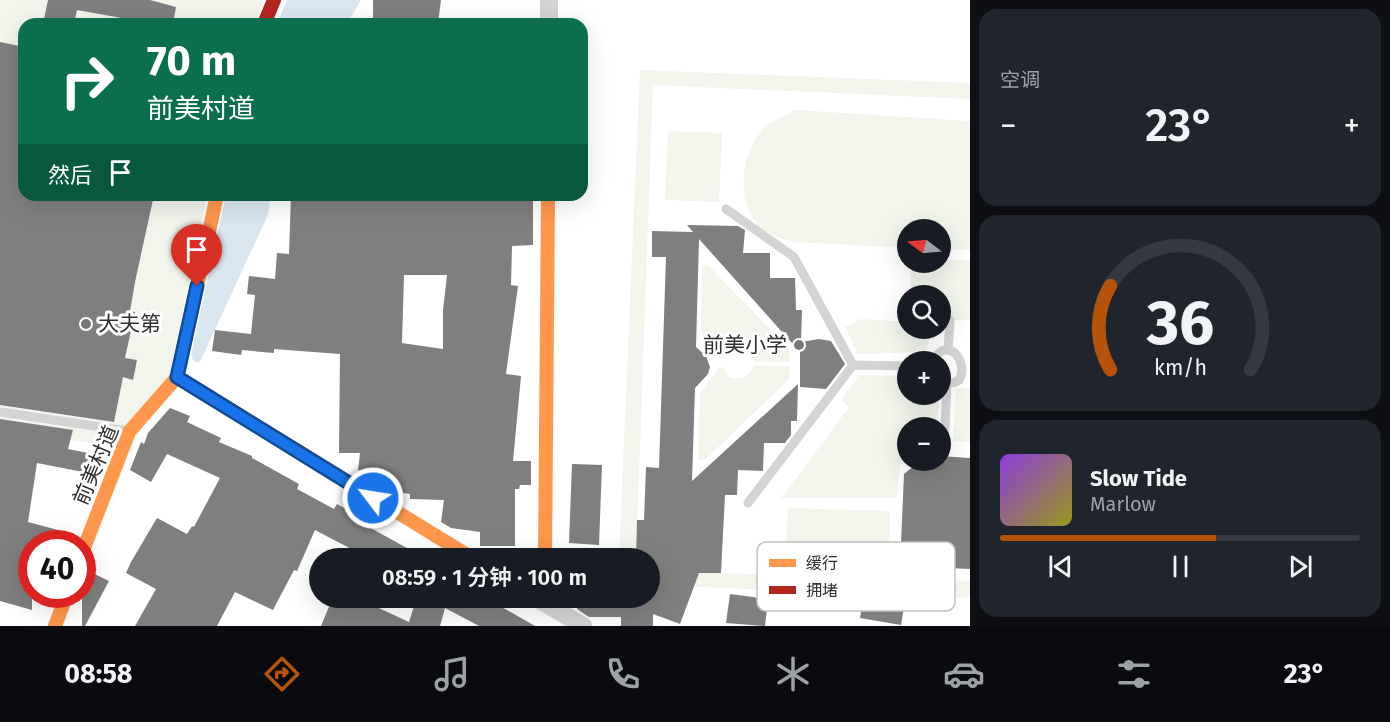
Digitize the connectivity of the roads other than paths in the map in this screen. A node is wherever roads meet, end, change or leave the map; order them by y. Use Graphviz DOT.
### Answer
graph roads {
  1 [pos="274,0"];
  2 [pos="549,0"];
  3 [pos="266,18"];
  4 [pos="549,18"];
  5 [pos="216,201"];
  6 [pos="548,201"];
  7 [pos="726,209"];
  8 [pos="949,339"];
  9 [pos="948,350"];
  10 [pos="944,351"];
  11 [pos="853,365"];
  12 [pos="897,366"];
  13 [pos="968,367"];
  14 [pos="177,377"];
  15 [pos="951,381"];
  16 [pos="0,412"];
  17 [pos="129,432"];
  18 [pos="748,503"];
  19 [pos="91,530"];
  20 [pos="456,548"];
  21 [pos="545,548"];
  22 [pos="62,608"];
  23 [pos="556,608"];
  24 [pos="55,626"];
  25 [pos="583,626"];
  1 -- 3 [label="street"];
  2 -- 4 [label="street"];
  5 -- 14 [label="street, 前美村道"];
  6 -- 21 [label="street"];
  7 -- 11 [label="lane"];
  8 -- 9 [label="lane"];
  9 -- 10 [label="lane"];
  9 -- 13 [label="lane"];
  11 -- 12 [label="lane"];
  11 -- 18 [label="lane"];
  13 -- 15 [label="lane"];
  14 -- 17 [label="street, 前美村道"];
  14 -- 20 [label="street"];
  16 -- 17 [label="lane"];
  17 -- 19 [label="street, 前美村道"];
  22 -- 24 [label="street"];
  23 -- 25 [label="street"];
}
